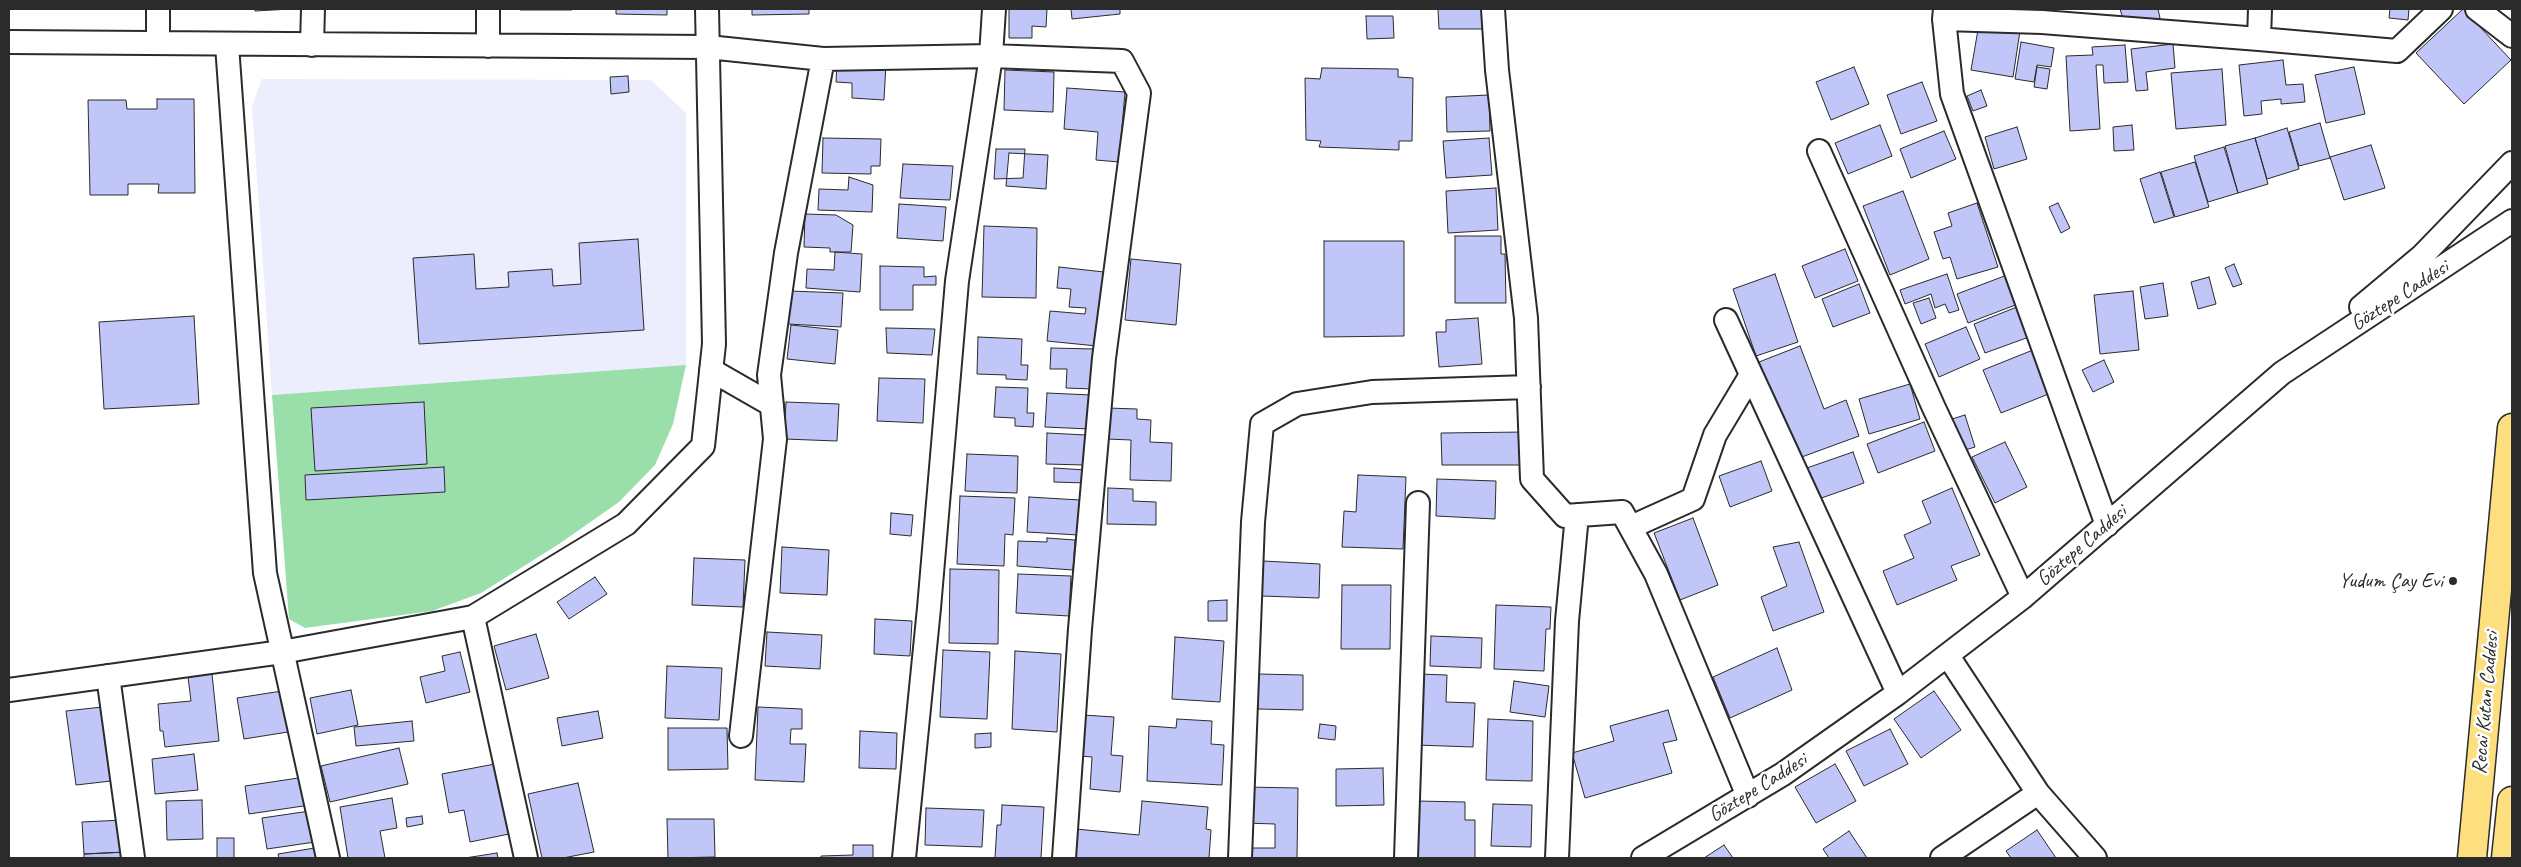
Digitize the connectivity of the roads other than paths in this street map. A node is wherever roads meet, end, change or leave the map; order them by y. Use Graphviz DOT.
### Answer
graph roads {
  1 [pos="158,9"];
  2 [pos="313,9"];
  3 [pos="488,9"];
  4 [pos="708,9"];
  5 [pos="994,9"];
  6 [pos="1493,9"];
  7 [pos="2260,9"];
  8 [pos="2441,9"];
  9 [pos="2477,9"];
  10 [pos="1945,14"];
  11 [pos="2512,36"];
  12 [pos="2259,39"];
  13 [pos="9,42"];
  14 [pos="158,43"];
  15 [pos="227,45"];
  16 [pos="312,45"];
  17 [pos="488,46"];
  18 [pos="708,47"];
  19 [pos="991,56"];
  20 [pos="823,59"];
  21 [pos="1819,152"];
  22 [pos="2512,163"];
  23 [pos="2512,221"];
  24 [pos="1726,320"];
  25 [pos="711,370"];
  26 [pos="2282,373"];
  27 [pos="1751,376"];
  28 [pos="1529,387"];
  29 [pos="772,405"];
  30 [pos="2512,428"];
  31 [pos="1418,503"];
  32 [pos="1577,515"];
  33 [pos="2106,525"];
  34 [pos="1631,528"];
  35 [pos="2023,596"];
  36 [pos="472,617"];
  37 [pos="282,652"];
  38 [pos="1948,656"];
  39 [pos="108,676"];
  40 [pos="9,690"];
  41 [pos="1898,694"];
  42 [pos="741,736"];
  43 [pos="2038,793"];
  44 [pos="1748,796"];
  45 [pos="2512,805"];
  46 [pos="133,858"];
  47 [pos="328,858"];
  48 [pos="526,858"];
  49 [pos="904,858"];
  50 [pos="1064,858"];
  51 [pos="1240,858"];
  52 [pos="1406,858"];
  53 [pos="1557,858"];
  54 [pos="1643,858"];
  55 [pos="1942,858"];
  56 [pos="2095,858"];
  57 [pos="2472,858"];
  58 [pos="2506,858"];
  1 -- 14 [label="street"];
  2 -- 16 [label="street"];
  3 -- 17 [label="street"];
  4 -- 18 [label="street"];
  5 -- 19 [label="street"];
  6 -- 28 [label="street"];
  7 -- 12 [label="street"];
  8 -- 12 [label="street"];
  9 -- 11 [label="street"];
  10 -- 12 [label="street"];
  10 -- 33 [label="street"];
  13 -- 14 [label="street"];
  14 -- 15 [label="street"];
  15 -- 16 [label="street"];
  15 -- 37 [label="street"];
  16 -- 17 [label="street"];
  17 -- 18 [label="street"];
  18 -- 20 [label="street"];
  18 -- 25 [label="street"];
  19 -- 20 [label="street"];
  19 -- 49 [label="street"];
  19 -- 50 [label="street"];
  20 -- 29 [label="street"];
  21 -- 35 [label="street"];
  22 -- 26 [label="street"];
  23 -- 26 [label="street, Göztepe Caddesi"];
  24 -- 27 [label="street"];
  25 -- 29 [label="street"];
  25 -- 36 [label="street"];
  26 -- 33 [label="street, Göztepe Caddesi"];
  27 -- 34 [label="street"];
  27 -- 41 [label="street"];
  28 -- 32 [label="street"];
  28 -- 51 [label="street"];
  29 -- 42 [label="street"];
  30 -- 57 [label="main road, Recai Kutan Caddesi"];
  31 -- 52 [label="street"];
  32 -- 34 [label="street"];
  32 -- 53 [label="street"];
  33 -- 35 [label="street, Göztepe Caddesi"];
  34 -- 44 [label="street"];
  35 -- 38 [label="street, Göztepe Caddesi"];
  36 -- 37 [label="street"];
  36 -- 48 [label="street"];
  37 -- 39 [label="street"];
  37 -- 47 [label="street"];
  38 -- 41 [label="street, Göztepe Caddesi"];
  38 -- 43 [label="street"];
  39 -- 40 [label="street"];
  39 -- 46 [label="street"];
  41 -- 44 [label="street, Göztepe Caddesi"];
  43 -- 55 [label="street"];
  43 -- 56 [label="street"];
  44 -- 54 [label="street, Göztepe Caddesi"];
  45 -- 58 [label="main road"];
}
